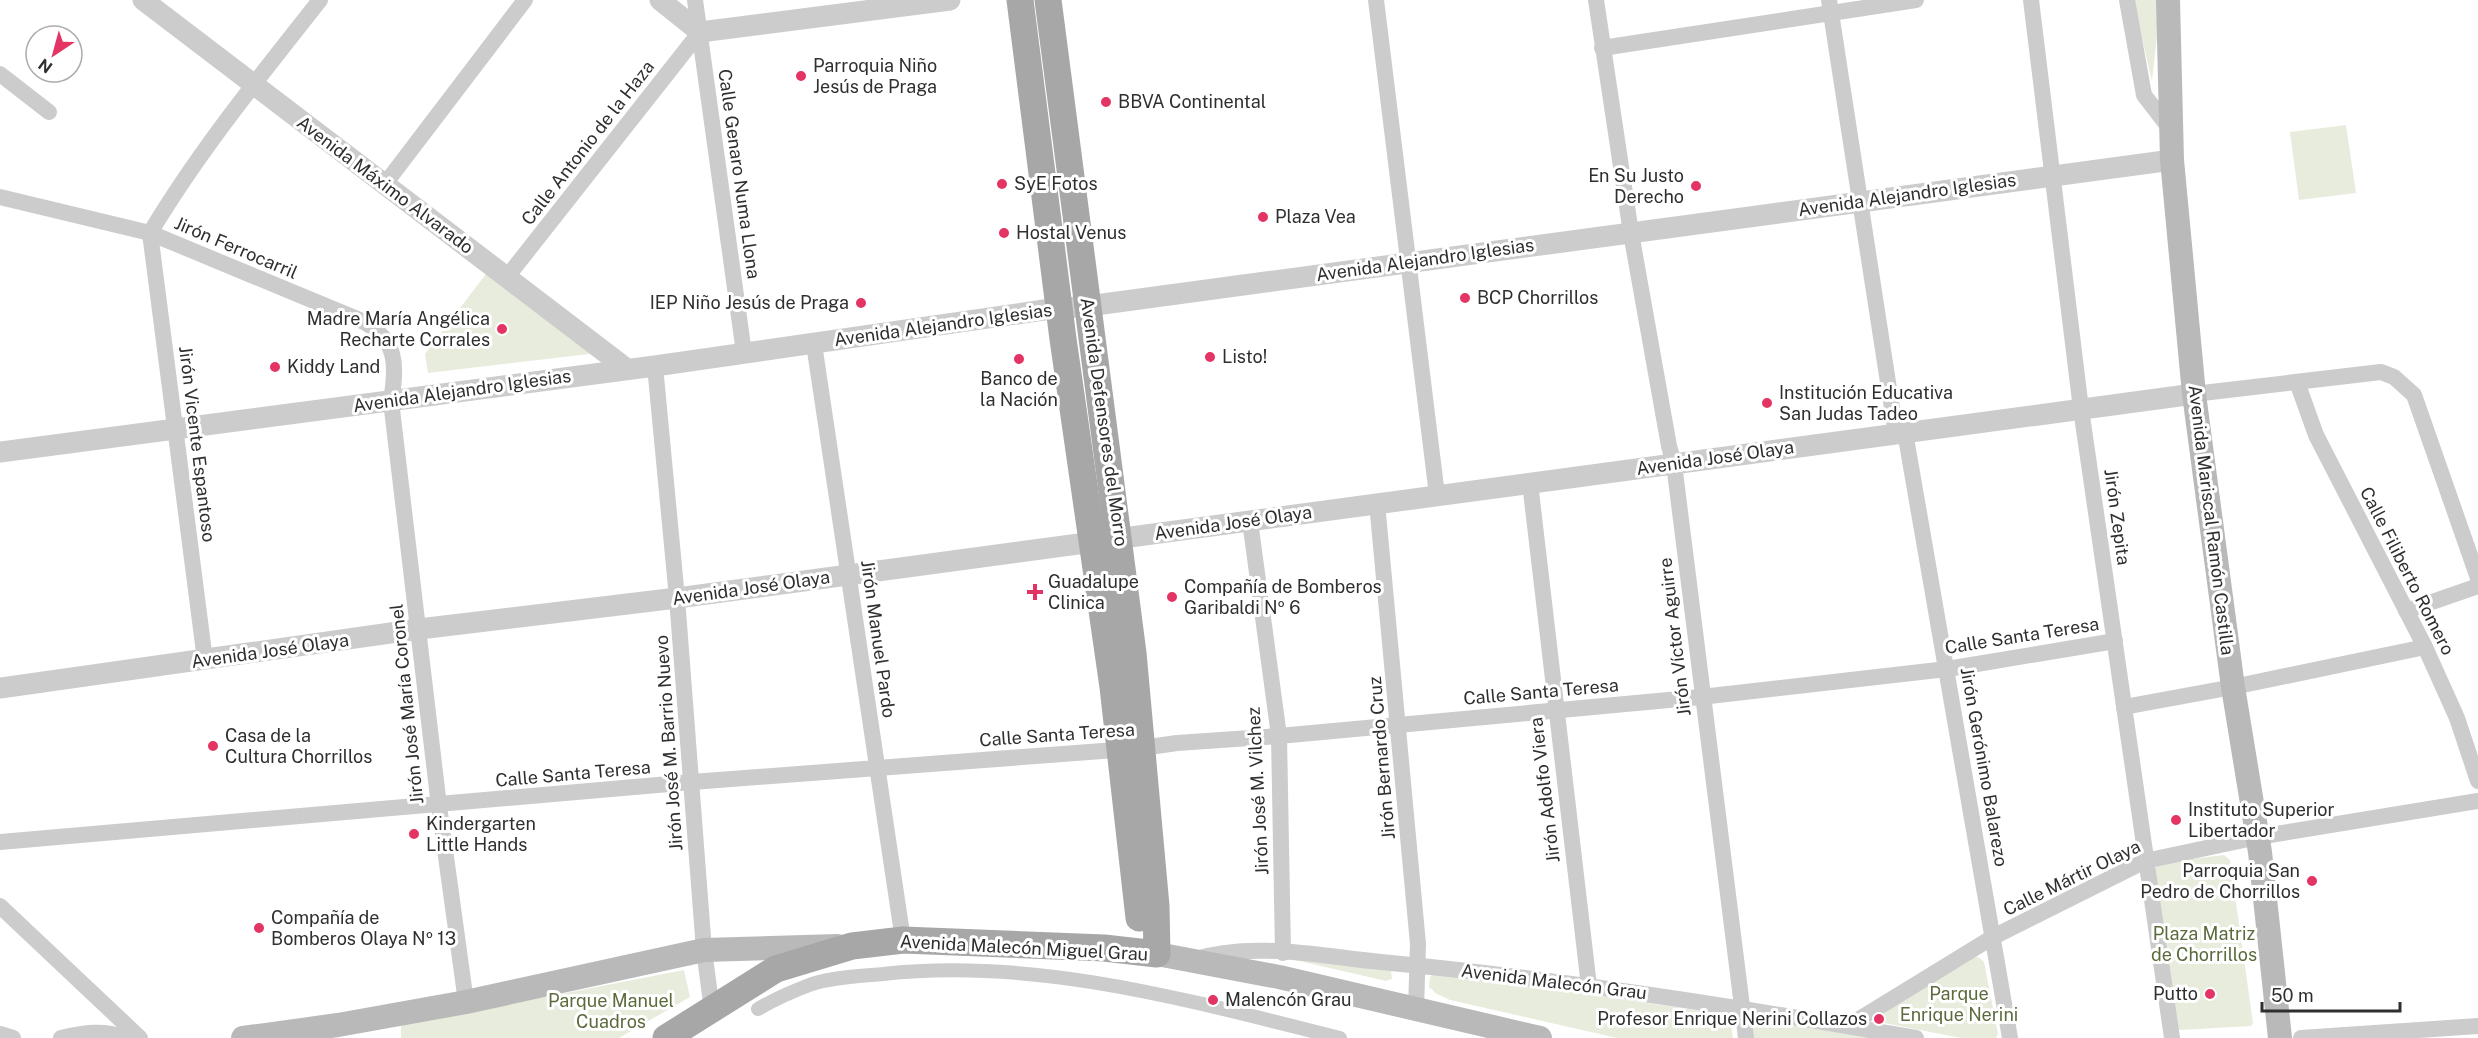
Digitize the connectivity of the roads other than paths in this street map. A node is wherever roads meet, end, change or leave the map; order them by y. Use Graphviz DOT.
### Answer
graph roads {
  1 [pos="143,0"];
  2 [pos="320,0"];
  3 [pos="525,0"];
  4 [pos="660,0"];
  5 [pos="695,0"];
  6 [pos="950,0"];
  7 [pos="1020,0"];
  8 [pos="1048,0"];
  9 [pos="1376,0"];
  10 [pos="1596,0"];
  11 [pos="1916,0"];
  12 [pos="2031,0"];
  13 [pos="2127,0"];
  14 [pos="2168,0"];
  15 [pos="1830,7"];
  16 [pos="700,32"];
  17 [pos="1602,48"];
  18 [pos="0,74"];
  19 [pos="254,84"];
  20 [pos="49,112"];
  21 [pos="2171,130"];
  22 [pos="2172,160"];
  23 [pos="2052,176"];
  24 [pos="385,184"];
  25 [pos="0,197"];
  26 [pos="1860,202"];
  27 [pos="150,233"];
  28 [pos="1631,233"];
  29 [pos="1408,262"];
  30 [pos="507,277"];
  31 [pos="1088,306"];
  32 [pos="1059,308"];
  33 [pos="814,344"];
  34 [pos="744,353"];
  35 [pos="655,366"];
  36 [pos="627,369"];
  37 [pos="2297,382"];
  38 [pos="2194,394"];
  39 [pos="391,401"];
  40 [pos="2081,409"];
  41 [pos="175,429"];
  42 [pos="1901,433"];
  43 [pos="0,453"];
  44 [pos="1674,464"];
  45 [pos="1530,483"];
  46 [pos="1437,495"];
  47 [pos="1377,503"];
  48 [pos="1250,520"];
  49 [pos="1119,538"];
  50 [pos="1092,542"];
  51 [pos="849,575"];
  52 [pos="2478,579"];
  53 [pos="2478,586"];
  54 [pos="677,598"];
  55 [pos="2406,611"];
  56 [pos="419,629"];
  57 [pos="2115,641"];
  58 [pos="2426,647"];
  59 [pos="205,660"];
  60 [pos="1947,669"];
  61 [pos="2233,687"];
  62 [pos="0,688"];
  63 [pos="1701,697"];
  64 [pos="2124,707"];
  65 [pos="1556,711"];
  66 [pos="1399,724"];
  67 [pos="1279,736"];
  68 [pos="1131,749"];
  69 [pos="878,769"];
  70 [pos="2478,781"];
  71 [pos="692,782"];
  72 [pos="2478,801"];
  73 [pos="439,806"];
  74 [pos="2258,837"];
  75 [pos="0,842"];
  76 [pos="2145,861"];
  77 [pos="0,906"];
  78 [pos="1993,937"];
  79 [pos="903,940"];
  80 [pos="852,946"];
  81 [pos="704,950"];
  82 [pos="1149,952"];
  83 [pos="1283,953"];
  84 [pos="1192,960"];
  85 [pos="1418,965"];
  86 [pos="1589,986"];
  87 [pos="466,1002"];
  88 [pos="1741,1007"];
  89 [pos="758,1009"];
  90 [pos="712,1010"];
  91 [pos="1416,1010"];
  92 [pos="1848,1026"];
  93 [pos="2478,1026"];
  94 [pos="0,1034"];
  95 [pos="13,1038"];
  96 [pos="61,1038"];
  97 [pos="125,1038"];
  98 [pos="140,1038"];
  99 [pos="243,1038"];
  100 [pos="666,1038"];
  101 [pos="1340,1038"];
  102 [pos="1540,1038"];
  103 [pos="1746,1038"];
  104 [pos="1916,1038"];
  105 [pos="2010,1038"];
  106 [pos="2172,1038"];
  107 [pos="2280,1038"];
  108 [pos="2301,1038"];
  1 -- 19 [label="street, Avenida Máximo Alvarado"];
  2 -- 19 [label="street"];
  3 -- 24 [label="street"];
  4 -- 16 [label="street"];
  5 -- 16 [label="street, Calle Genaro Numa Llona"];
  6 -- 16 [label="street"];
  7 -- 32 [label="main road, Avenida Defensores del Morro"];
  8 -- 31 [label="main road, Avenida Defensores del Morro"];
  9 -- 29 [label="street"];
  10 -- 17 [label="street, Jirón Víctor Aguirre"];
  11 -- 15 [label="street"];
  12 -- 23 [label="street, Jirón Zepita"];
  13 -- 21 [label="street"];
  14 -- 21 [label="main road, Avenida Mariscal Ramón Castilla"];
  15 -- 17 [label="street"];
  15 -- 26 [label="street, Jirón Gerónimo Balarezo"];
  16 -- 30 [label="street, Calle Antonio de la Haza"];
  16 -- 34 [label="street, Calle Genaro Numa Llona"];
  17 -- 28 [label="street, Jirón Víctor Aguirre"];
  18 -- 20 [label="street"];
  19 -- 24 [label="street, Avenida Máximo Alvarado"];
  19 -- 27 [label="street"];
  21 -- 22 [label="main road, Avenida Mariscal Ramón Castilla"];
  22 -- 23 [label="street, Avenida Alejandro Iglesias"];
  22 -- 38 [label="main road, Avenida Mariscal Ramón Castilla"];
  23 -- 26 [label="street, Avenida Alejandro Iglesias"];
  23 -- 40 [label="street, Jirón Zepita"];
  24 -- 30 [label="street, Avenida Máximo Alvarado"];
  25 -- 27 [label="street, Jirón Ferrocarril"];
  26 -- 28 [label="street, Avenida Alejandro Iglesias"];
  26 -- 42 [label="street, Jirón Gerónimo Balarezo"];
  27 -- 39 [label="street, Jirón Ferrocarril"];
  27 -- 41 [label="street, Jirón Vicente Espantoso"];
  28 -- 29 [label="street, Avenida Alejandro Iglesias"];
  28 -- 44 [label="street, Jirón Víctor Aguirre"];
  29 -- 31 [label="street, Avenida Alejandro Iglesias"];
  29 -- 46 [label="street"];
  30 -- 36 [label="street, Avenida Máximo Alvarado"];
  31 -- 32 [label="street, Avenida Alejandro Iglesias"];
  31 -- 49 [label="main road, Avenida Defensores del Morro"];
  32 -- 33 [label="street, Avenida Alejandro Iglesias"];
  32 -- 50 [label="main road, Avenida Defensores del Morro"];
  33 -- 34 [label="street, Avenida Alejandro Iglesias"];
  33 -- 51 [label="street, Jirón Manuel Pardo"];
  34 -- 35 [label="street, Avenida Alejandro Iglesias"];
  35 -- 36 [label="street, Avenida Alejandro Iglesias"];
  35 -- 54 [label="street, Jirón José M. Barrio Nuevo"];
  36 -- 39 [label="street, Avenida Alejandro Iglesias"];
  37 -- 38 [label="street, Avenida José Olaya"];
  37 -- 52 [label="street, Avenida José Olaya"];
  37 -- 55 [label="street, Calle Filiberto Romero"];
  38 -- 40 [label="street, Avenida José Olaya"];
  38 -- 61 [label="main road, Avenida Mariscal Ramón Castilla"];
  39 -- 41 [label="street, Avenida Alejandro Iglesias"];
  39 -- 56 [label="street, Jirón José María Coronel"];
  40 -- 42 [label="street, Avenida José Olaya"];
  40 -- 57 [label="street, Jirón Zepita"];
  41 -- 43 [label="street, Avenida Alejandro Iglesias"];
  41 -- 59 [label="street, Jirón Vicente Espantoso"];
  42 -- 44 [label="street, Avenida José Olaya"];
  42 -- 60 [label="street, Jirón Gerónimo Balarezo"];
  44 -- 45 [label="street, Avenida José Olaya"];
  44 -- 63 [label="street, Jirón Víctor Aguirre"];
  45 -- 46 [label="street, Avenida José Olaya"];
  45 -- 65 [label="street, Jirón Adolfo Viera"];
  46 -- 47 [label="street, Avenida José Olaya"];
  47 -- 48 [label="street, Avenida José Olaya"];
  47 -- 66 [label="street, Jirón Bernardo Cruz"];
  48 -- 49 [label="street, Avenida José Olaya"];
  48 -- 67 [label="street, Jirón José M. Vilchez"];
  49 -- 50 [label="street, Avenida José Olaya"];
  49 -- 68 [label="main road, Avenida Defensores del Morro"];
  50 -- 51 [label="street, Avenida José Olaya"];
  50 -- 68 [label="main road, Avenida Defensores del Morro"];
  51 -- 54 [label="street, Avenida José Olaya"];
  51 -- 69 [label="street, Jirón Manuel Pardo"];
  53 -- 55 [label="street"];
  54 -- 56 [label="street, Avenida José Olaya"];
  54 -- 71 [label="street, Jirón José M. Barrio Nuevo"];
  55 -- 58 [label="street, Calle Filiberto Romero"];
  56 -- 59 [label="street, Avenida José Olaya"];
  56 -- 73 [label="street, Jirón José María Coronel"];
  57 -- 60 [label="street, Calle Santa Teresa"];
  57 -- 64 [label="street, Jirón Zepita"];
  58 -- 61 [label="street"];
  58 -- 70 [label="street, Calle Filiberto Romero"];
  59 -- 62 [label="street, Avenida José Olaya"];
  60 -- 63 [label="street, Calle Santa Teresa"];
  60 -- 78 [label="street, Jirón Gerónimo Balarezo"];
  61 -- 64 [label="street"];
  61 -- 74 [label="main road, Avenida Mariscal Ramón Castilla"];
  63 -- 65 [label="street, Calle Santa Teresa"];
  63 -- 88 [label="street, Jirón Víctor Aguirre"];
  64 -- 76 [label="street, Jirón Zepita"];
  65 -- 66 [label="street, Calle Santa Teresa"];
  65 -- 86 [label="street, Jirón Adolfo Viera"];
  66 -- 67 [label="street, Calle Santa Teresa"];
  66 -- 85 [label="street, Jirón Bernardo Cruz"];
  67 -- 68 [label="street, Calle Santa Teresa"];
  67 -- 83 [label="street, Jirón José M. Vilchez"];
  68 -- 69 [label="street, Calle Santa Teresa"];
  68 -- 82 [label="main road, Avenida Defensores del Morro"];
  69 -- 71 [label="street, Calle Santa Teresa"];
  69 -- 79 [label="street, Jirón Manuel Pardo"];
  71 -- 73 [label="street, Calle Santa Teresa"];
  71 -- 81 [label="street, Jirón José M. Barrio Nuevo"];
  72 -- 74 [label="street, Calle Mártir Olaya"];
  73 -- 75 [label="street, Calle Santa Teresa"];
  73 -- 87 [label="street, Jirón José María Coronel"];
  74 -- 76 [label="street, Calle Mártir Olaya"];
  74 -- 107 [label="main road, Avenida Mariscal Ramón Castilla"];
  76 -- 78 [label="street, Calle Mártir Olaya"];
  76 -- 106 [label="street, Jirón Zepita"];
  77 -- 98 [label="street"];
  78 -- 92 [label="street, Calle Mártir Olaya"];
  78 -- 105 [label="street, Jirón Gerónimo Balarezo"];
  79 -- 80 [label="main road, Avenida Malecón Miguel Grau"];
  79 -- 82 [label="main road, Avenida Malecón Miguel Grau"];
  80 -- 81 [label="main road"];
  80 -- 90 [label="main road, Avenida Malecón Miguel Grau"];
  81 -- 87 [label="main road"];
  81 -- 90 [label="street, Jirón José M. Barrio Nuevo"];
  82 -- 84 [label="main road, Avenida Malecón Miguel Grau"];
  83 -- 84 [label="street, Avenida Malecón Grau"];
  83 -- 85 [label="street, Avenida Malecón Grau"];
  84 -- 91 [label="main road, Avenida Malecón Miguel Grau"];
  85 -- 86 [label="street, Avenida Malecón Grau"];
  85 -- 91 [label="street, Jirón Bernardo Cruz"];
  86 -- 88 [label="street, Avenida Malecón Grau"];
  87 -- 99 [label="main road"];
  88 -- 92 [label="street, Avenida Malecón Grau"];
  88 -- 103 [label="street, Jirón Víctor Aguirre"];
  89 -- 101 [label="street"];
  90 -- 100 [label="main road, Avenida Malecón Miguel Grau"];
  91 -- 102 [label="main road, Avenida Malecón Miguel Grau"];
  92 -- 104 [label="street, Avenida Malecón Grau"];
  93 -- 108 [label="street"];
  94 -- 95 [label="street"];
  96 -- 97 [label="street"];
}
